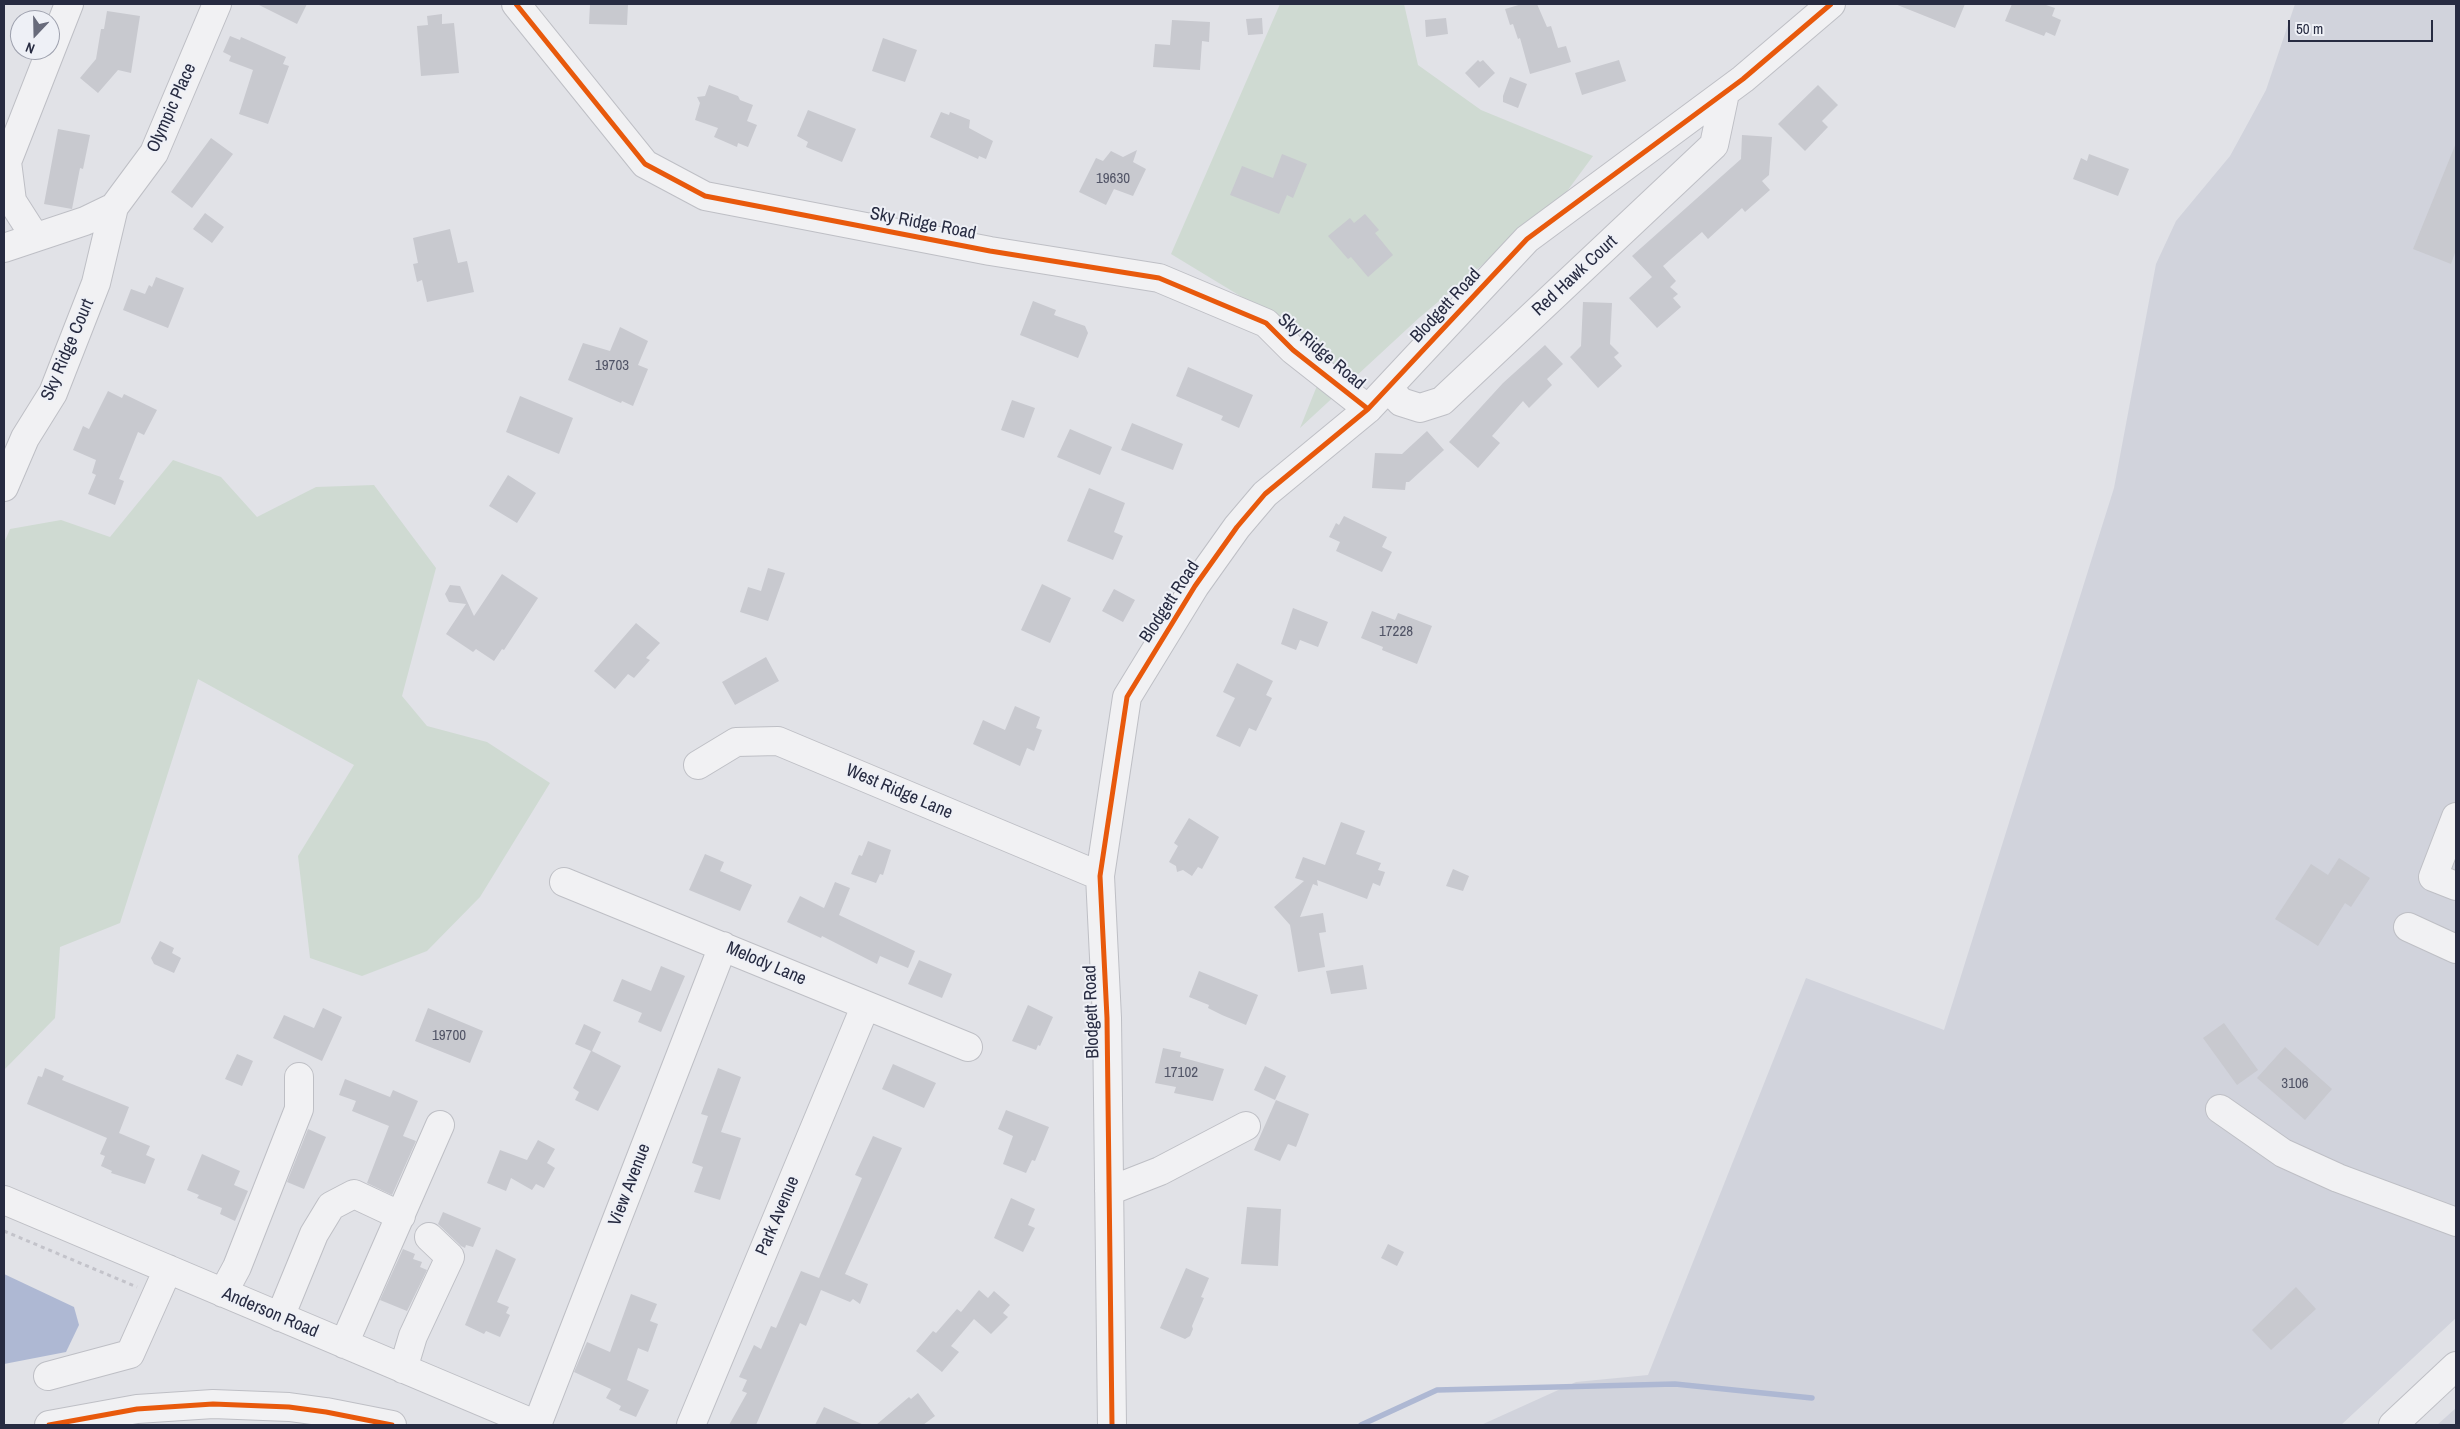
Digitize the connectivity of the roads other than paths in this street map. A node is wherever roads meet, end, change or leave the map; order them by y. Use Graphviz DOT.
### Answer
graph roads {
  1 [pos="69,4"];
  2 [pos="217,4"];
  3 [pos="516,4"];
  4 [pos="1831,4"];
  5 [pos="1725,93"];
  6 [pos="114,207"];
  7 [pos="35,236"];
  8 [pos="4,248"];
  9 [pos="1388,388"];
  10 [pos="1368,410"];
  11 [pos="4,487"];
  12 [pos="698,765"];
  13 [pos="2456,817"];
  14 [pos="1100,876"];
  15 [pos="564,882"];
  16 [pos="2456,886"];
  17 [pos="2408,927"];
  18 [pos="723,946"];
  19 [pos="2456,949"];
  20 [pos="865,1007"];
  21 [pos="968,1047"];
  22 [pos="299,1076"];
  23 [pos="2220,1109"];
  24 [pos="440,1125"];
  25 [pos="1246,1126"];
  26 [pos="1109,1191"];
  27 [pos="4,1200"];
  28 [pos="401,1216"];
  29 [pos="2456,1222"];
  30 [pos="429,1237"];
  31 [pos="168,1270"];
  32 [pos="223,1293"];
  33 [pos="280,1317"];
  34 [pos="344,1344"];
  35 [pos="2456,1366"];
  36 [pos="403,1369"];
  37 [pos="48,1376"];
  38 [pos="49,1425"];
  39 [pos="392,1425"];
  40 [pos="537,1425"];
  41 [pos="691,1425"];
  42 [pos="1112,1425"];
  43 [pos="2392,1425"];
  1 -- 7 [label="street"];
  2 -- 6 [label="street, Olympic Place"];
  3 -- 10 [label="street, Sky Ridge Road"];
  4 -- 5 [label="street, Blodgett Road"];
  5 -- 9 [label="street, Blodgett Road"];
  5 -- 9 [label="street, Red Hawk Court"];
  6 -- 7 [label="street, Olympic Place"];
  6 -- 11 [label="street, Sky Ridge Court"];
  7 -- 8 [label="street, Olympic Place"];
  9 -- 10 [label="street, Blodgett Road"];
  10 -- 14 [label="street, Blodgett Road"];
  12 -- 14 [label="street, West Ridge Lane"];
  13 -- 16 [label="street"];
  14 -- 26 [label="street, Blodgett Road"];
  15 -- 18 [label="street, Melody Lane"];
  17 -- 19 [label="street"];
  18 -- 20 [label="street, Melody Lane"];
  18 -- 40 [label="street, View Avenue"];
  20 -- 21 [label="street, Melody Lane"];
  20 -- 41 [label="street, Park Avenue"];
  22 -- 32 [label="street"];
  23 -- 29 [label="street"];
  24 -- 28 [label="street"];
  25 -- 26 [label="street"];
  26 -- 42 [label="street, Blodgett Road"];
  27 -- 31 [label="street, Anderson Road"];
  28 -- 33 [label="street"];
  28 -- 34 [label="street"];
  30 -- 36 [label="street"];
  31 -- 32 [label="street, Anderson Road"];
  31 -- 37 [label="street"];
  32 -- 33 [label="street, Anderson Road"];
  33 -- 34 [label="street, Anderson Road"];
  34 -- 36 [label="street, Anderson Road"];
  35 -- 43 [label="street"];
  36 -- 40 [label="street, Anderson Road"];
  38 -- 39 [label="street"];
}
